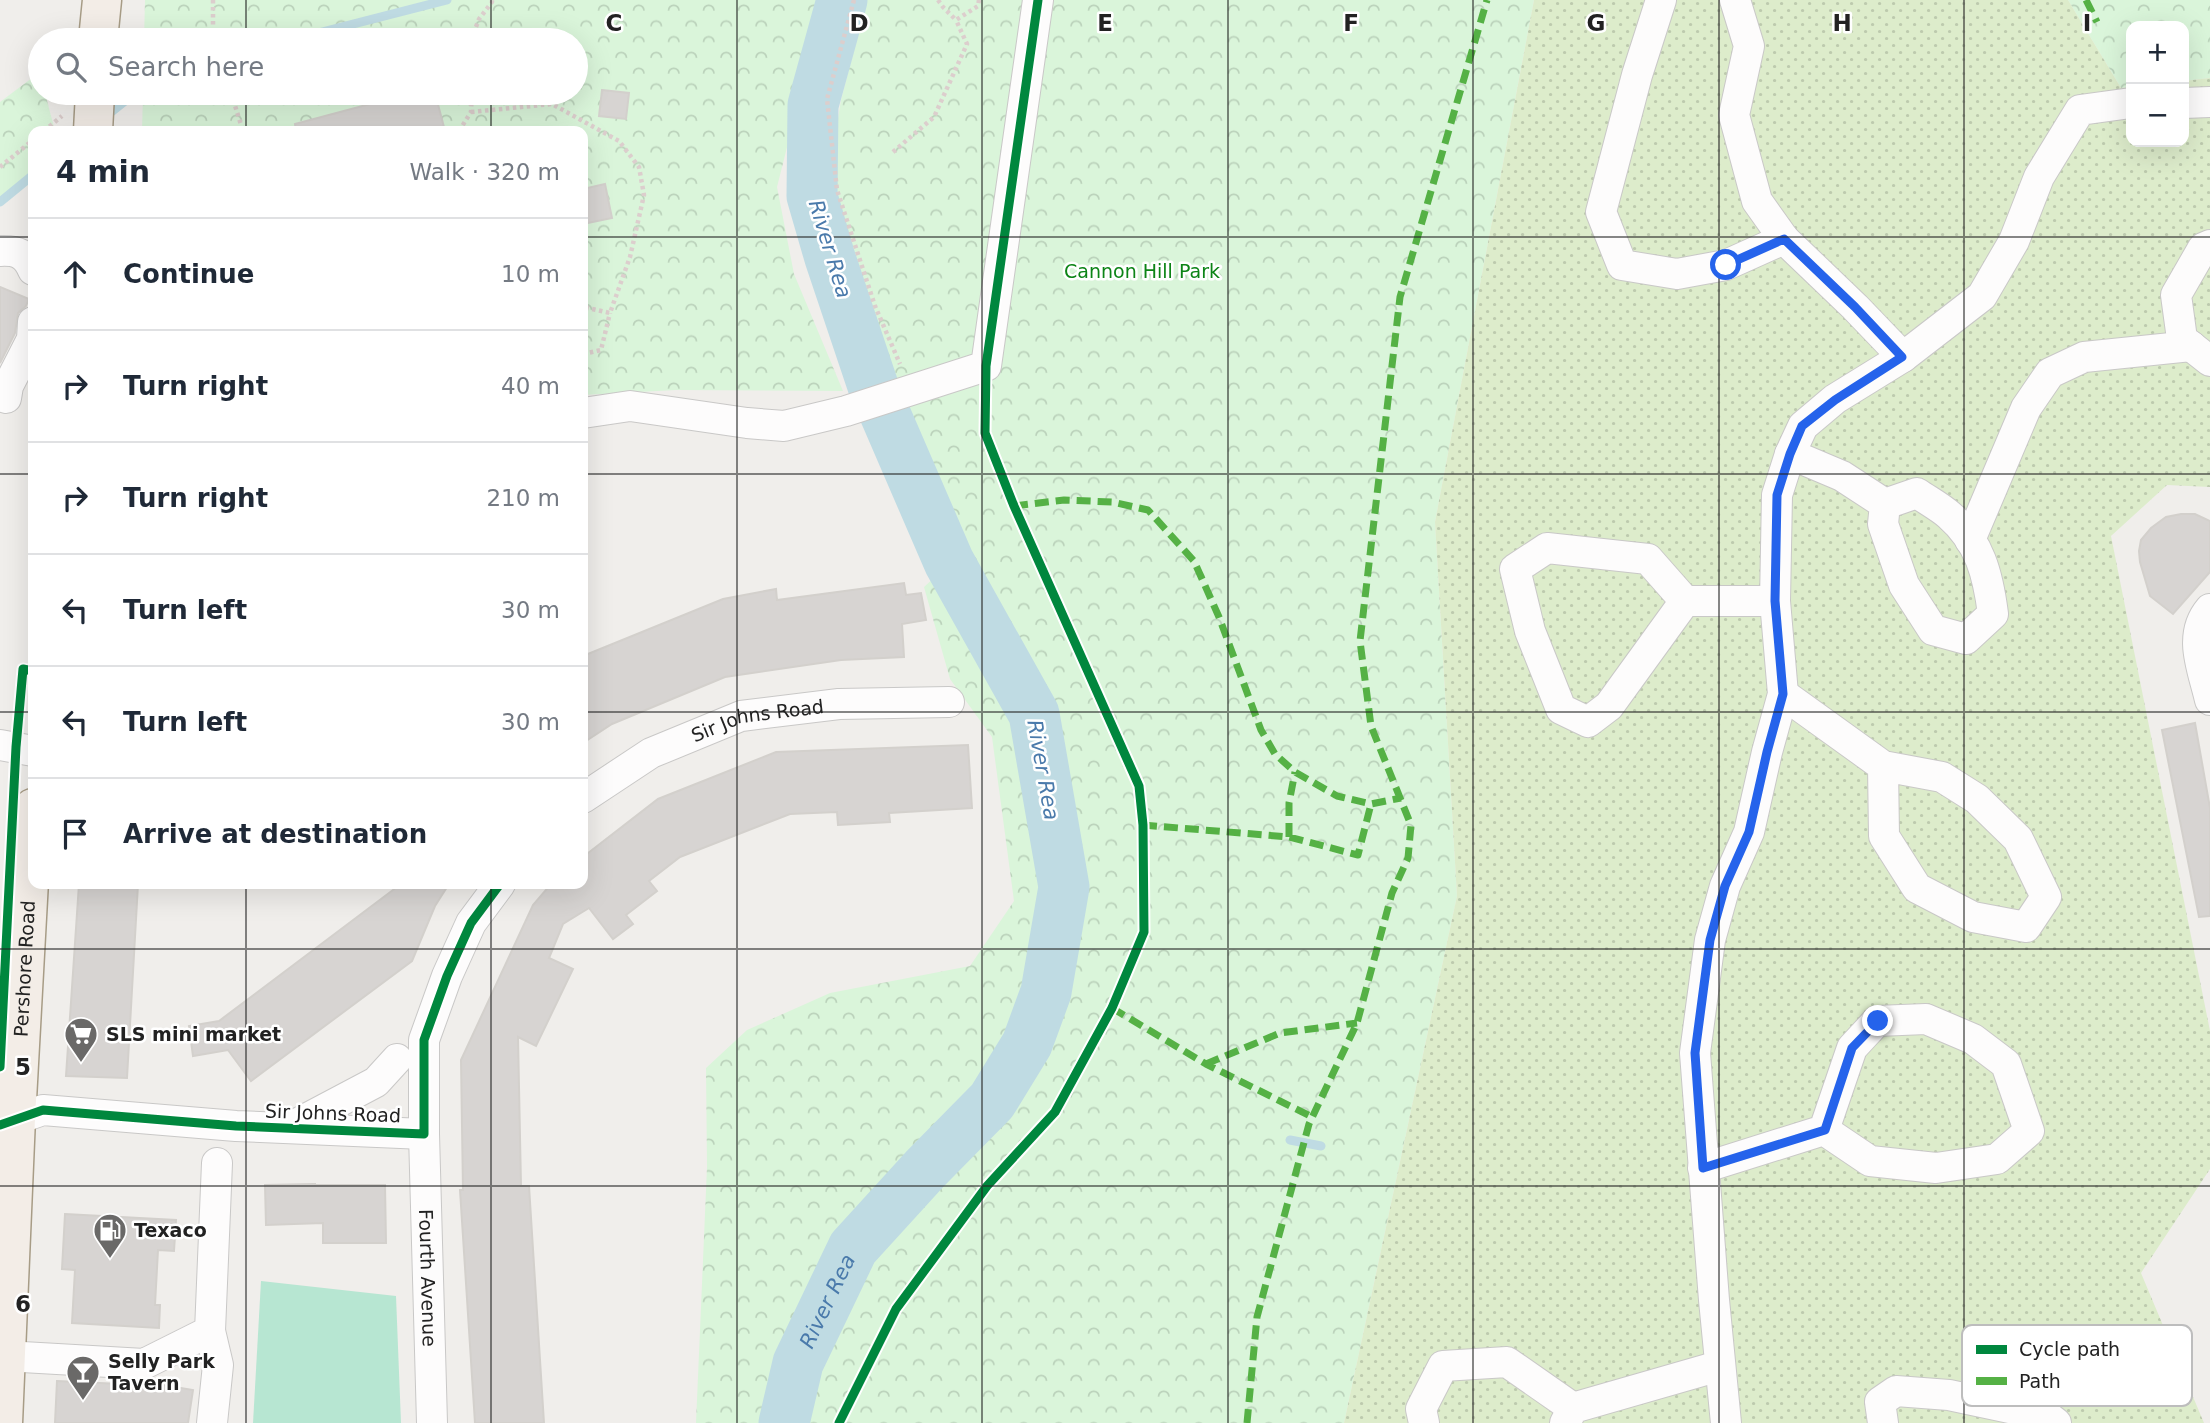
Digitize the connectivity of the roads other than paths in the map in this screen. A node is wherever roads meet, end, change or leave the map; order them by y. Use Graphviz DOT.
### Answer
graph roads {
  1 [pos="102,0"];
  2 [pos="1038,0"];
  3 [pos="1661,0"];
  4 [pos="1735,0"];
  5 [pos="99,28"];
  6 [pos="2210,102"];
  7 [pos="2189,103"];
  8 [pos="2126,104"];
  9 [pos="94,105"];
  10 [pos="93,126"];
  11 [pos="1784,239"];
  12 [pos="2210,245"];
  13 [pos="0,251"];
  14 [pos="28,259"];
  15 [pos="28,347"];
  16 [pos="2201,354"];
  17 [pos="1902,357"];
  18 [pos="6,398"];
  19 [pos="588,412"];
  20 [pos="1790,454"];
  21 [pos="1885,504"];
  22 [pos="1970,540"];
  23 [pos="1685,601"];
  24 [pos="1775,601"];
  25 [pos="2210,609"];
  26 [pos="1783,694"];
  27 [pos="2210,700"];
  28 [pos="949,702"];
  29 [pos="0,745"];
  30 [pos="28,750"];
  31 [pos="1883,766"];
  32 [pos="588,795"];
  33 [pos="28,871"];
  34 [pos="496,889"];
  35 [pos="397,1059"];
  36 [pos="8,1121"];
  37 [pos="289,1129"];
  38 [pos="1825,1130"];
  39 [pos="424,1133"];
  40 [pos="217,1163"];
  41 [pos="1703,1168"];
  42 [pos="211,1331"];
  43 [pos="5,1356"];
  44 [pos="1719,1366"];
  45 [pos="1962,1398"];
  46 [pos="2001,1406"];
  47 [pos="1569,1415"];
  48 [pos="4,1423"];
  49 [pos="212,1423"];
  50 [pos="432,1423"];
  51 [pos="1424,1423"];
  52 [pos="1726,1423"];
  53 [pos="1883,1423"];
  54 [pos="2056,1423"];
  1 -- 5 [label="main road"];
  2 -- 19 [label="street"];
  3 -- 11 [label="street"];
  4 -- 11 [label="street"];
  6 -- 7 [label="street"];
  8 -- 17 [label="street"];
  9 -- 10 [label="main road"];
  11 -- 17 [label="street"];
  12 -- 16 [label="street"];
  13 -- 14 [label="street"];
  15 -- 18 [label="street"];
  16 -- 22 [label="street"];
  17 -- 20 [label="street"];
  20 -- 21 [label="street"];
  20 -- 24 [label="street"];
  21 -- 22 [label="street"];
  21 -- 22 [label="street"];
  23 -- 23 [label="street"];
  23 -- 24 [label="street"];
  24 -- 26 [label="street"];
  25 -- 27 [label="street"];
  26 -- 31 [label="street"];
  26 -- 41 [label="street"];
  28 -- 32 [label="street, Sir Johns Road"];
  29 -- 30 [label="street"];
  31 -- 31 [label="street"];
  33 -- 36 [label="main road, Pershore Road"];
  34 -- 39 [label="street, Sir Johns Road"];
  35 -- 37 [label="street, Sir Johns Road"];
  36 -- 37 [label="street, Sir Johns Road"];
  36 -- 43 [label="main road, Pershore Road"];
  37 -- 39 [label="street, Sir Johns Road"];
  38 -- 38 [label="street"];
  38 -- 41 [label="street"];
  39 -- 50 [label="street, Fourth Avenue"];
  40 -- 42 [label="street"];
  41 -- 44 [label="street"];
  42 -- 43 [label="street"];
  42 -- 49 [label="street"];
  43 -- 48 [label="main road, Pershore Road"];
  44 -- 47 [label="street"];
  44 -- 52 [label="street"];
  45 -- 53 [label="street"];
  46 -- 54 [label="street"];
  47 -- 51 [label="street"];
}
